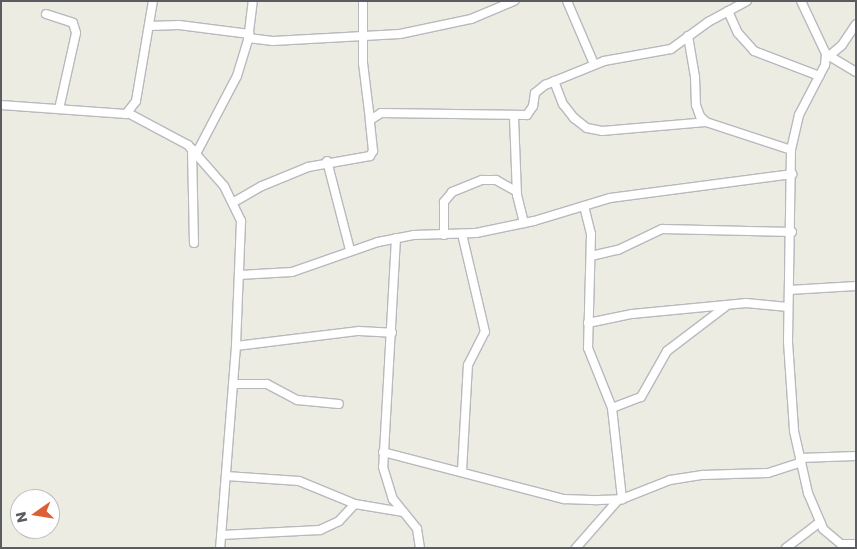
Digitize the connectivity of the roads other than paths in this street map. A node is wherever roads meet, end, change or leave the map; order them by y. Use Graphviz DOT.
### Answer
graph roads {
  1 [pos="152,1"];
  2 [pos="253,1"];
  3 [pos="363,1"];
  4 [pos="514,1"];
  5 [pos="567,1"];
  6 [pos="747,1"];
  7 [pos="800,1"];
  8 [pos="728,11"];
  9 [pos="46,14"];
  10 [pos="856,24"];
  11 [pos="149,26"];
  12 [pos="248,36"];
  13 [pos="688,36"];
  14 [pos="364,38"];
  15 [pos="827,55"];
  16 [pos="594,64"];
  17 [pos="856,72"];
  18 [pos="820,76"];
  19 [pos="554,81"];
  20 [pos="1,105"];
  21 [pos="58,108"];
  22 [pos="128,113"];
  23 [pos="514,117"];
  24 [pos="370,120"];
  25 [pos="706,122"];
  26 [pos="791,150"];
  27 [pos="194,152"];
  28 [pos="327,162"];
  29 [pos="792,174"];
  30 [pos="516,191"];
  31 [pos="234,202"];
  32 [pos="584,206"];
  33 [pos="524,223"];
  34 [pos="792,232"];
  35 [pos="462,234"];
  36 [pos="444,235"];
  37 [pos="396,238"];
  38 [pos="194,243"];
  39 [pos="350,250"];
  40 [pos="591,256"];
  41 [pos="239,275"];
  42 [pos="856,286"];
  43 [pos="789,290"];
  44 [pos="728,305"];
  45 [pos="788,307"];
  46 [pos="588,323"];
  47 [pos="392,333"];
  48 [pos="236,346"];
  49 [pos="233,384"];
  50 [pos="339,404"];
  51 [pos="612,408"];
  52 [pos="383,452"];
  53 [pos="856,456"];
  54 [pos="800,460"];
  55 [pos="462,471"];
  56 [pos="226,476"];
  57 [pos="620,499"];
  58 [pos="355,504"];
  59 [pos="404,512"];
  60 [pos="820,522"];
  61 [pos="220,535"];
  62 [pos="856,544"];
  63 [pos="844,546"];
  64 [pos="220,548"];
  65 [pos="420,548"];
  66 [pos="576,548"];
  67 [pos="786,548"];
  1 -- 11 [label="street"];
  2 -- 12 [label="street"];
  3 -- 14 [label="street"];
  4 -- 14 [label="street"];
  5 -- 16 [label="street"];
  6 -- 8 [label="street"];
  7 -- 15 [label="street"];
  8 -- 13 [label="street"];
  8 -- 18 [label="street"];
  9 -- 21 [label="street"];
  10 -- 15 [label="street"];
  11 -- 12 [label="street"];
  11 -- 22 [label="street"];
  12 -- 14 [label="street"];
  12 -- 27 [label="street"];
  13 -- 16 [label="street"];
  13 -- 25 [label="street"];
  14 -- 24 [label="street"];
  15 -- 17 [label="street"];
  15 -- 18 [label="street"];
  16 -- 19 [label="street"];
  18 -- 26 [label="street"];
  19 -- 23 [label="street"];
  19 -- 25 [label="street"];
  20 -- 21 [label="street"];
  21 -- 22 [label="street"];
  22 -- 27 [label="street"];
  23 -- 24 [label="street"];
  23 -- 30 [label="street"];
  24 -- 28 [label="street"];
  25 -- 26 [label="street"];
  26 -- 29 [label="street"];
  27 -- 31 [label="street"];
  27 -- 38 [label="street"];
  28 -- 31 [label="street"];
  28 -- 39 [label="street"];
  29 -- 32 [label="street"];
  29 -- 34 [label="street"];
  30 -- 33 [label="street"];
  30 -- 36 [label="street"];
  31 -- 41 [label="street"];
  32 -- 33 [label="street"];
  32 -- 40 [label="street"];
  33 -- 35 [label="street"];
  34 -- 40 [label="street"];
  34 -- 43 [label="street"];
  35 -- 36 [label="street"];
  35 -- 55 [label="street"];
  36 -- 37 [label="street"];
  37 -- 39 [label="street"];
  37 -- 47 [label="street"];
  39 -- 41 [label="street"];
  40 -- 46 [label="street"];
  41 -- 48 [label="street"];
  42 -- 43 [label="street"];
  43 -- 45 [label="street"];
  44 -- 45 [label="street"];
  44 -- 46 [label="street"];
  44 -- 51 [label="street"];
  45 -- 54 [label="street"];
  46 -- 51 [label="street"];
  47 -- 48 [label="street"];
  47 -- 52 [label="street"];
  48 -- 49 [label="street"];
  49 -- 50 [label="street"];
  49 -- 56 [label="street"];
  51 -- 57 [label="street"];
  52 -- 55 [label="street"];
  52 -- 59 [label="street"];
  53 -- 54 [label="street"];
  54 -- 57 [label="street"];
  54 -- 60 [label="street"];
  55 -- 57 [label="street"];
  56 -- 58 [label="street"];
  56 -- 61 [label="street"];
  57 -- 66 [label="street"];
  58 -- 59 [label="street"];
  58 -- 61 [label="street"];
  59 -- 65 [label="street"];
  60 -- 63 [label="street"];
  60 -- 67 [label="street"];
  61 -- 64 [label="street"];
  62 -- 63 [label="street"];
}
